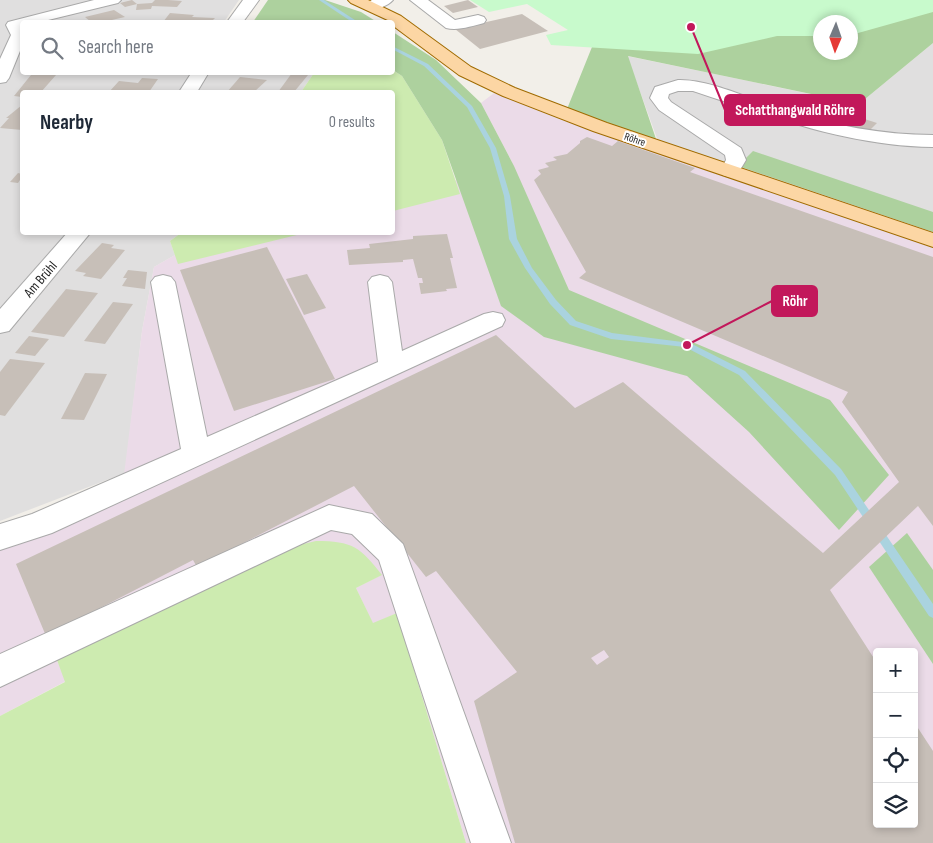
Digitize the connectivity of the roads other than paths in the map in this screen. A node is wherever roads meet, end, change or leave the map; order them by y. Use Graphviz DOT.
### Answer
graph roads {
  1 [pos="113,0"];
  2 [pos="251,0"];
  3 [pos="418,0"];
  4 [pos="370,2"];
  5 [pos="31,20"];
  6 [pos="237,20"];
  7 [pos="478,20"];
  8 [pos="15,24"];
  9 [pos="200,75"];
  10 [pos="0,78"];
  11 [pos="189,90"];
  12 [pos="933,141"];
  13 [pos="730,171"];
  14 [pos="77,235"];
  15 [pos="933,240"];
  16 [pos="163,282"];
  17 [pos="380,282"];
  18 [pos="493,320"];
  19 [pos="0,325"];
  20 [pos="391,366"];
  21 [pos="196,454"];
  22 [pos="0,537"];
  23 [pos="0,671"];
  24 [pos="491,843"];
  1 -- 5 [label="street"];
  2 -- 6 [label="street"];
  3 -- 7 [label="street"];
  4 -- 13 [label="main road, Röhre"];
  8 -- 10 [label="street"];
  9 -- 11 [label="street"];
  12 -- 13 [label="street"];
  13 -- 15 [label="main road, Röhre"];
  14 -- 19 [label="street, Am Brühl"];
  16 -- 21 [label="street"];
  17 -- 20 [label="street"];
  18 -- 20 [label="street"];
  20 -- 21 [label="street"];
  21 -- 22 [label="street"];
  23 -- 24 [label="street"];
}
